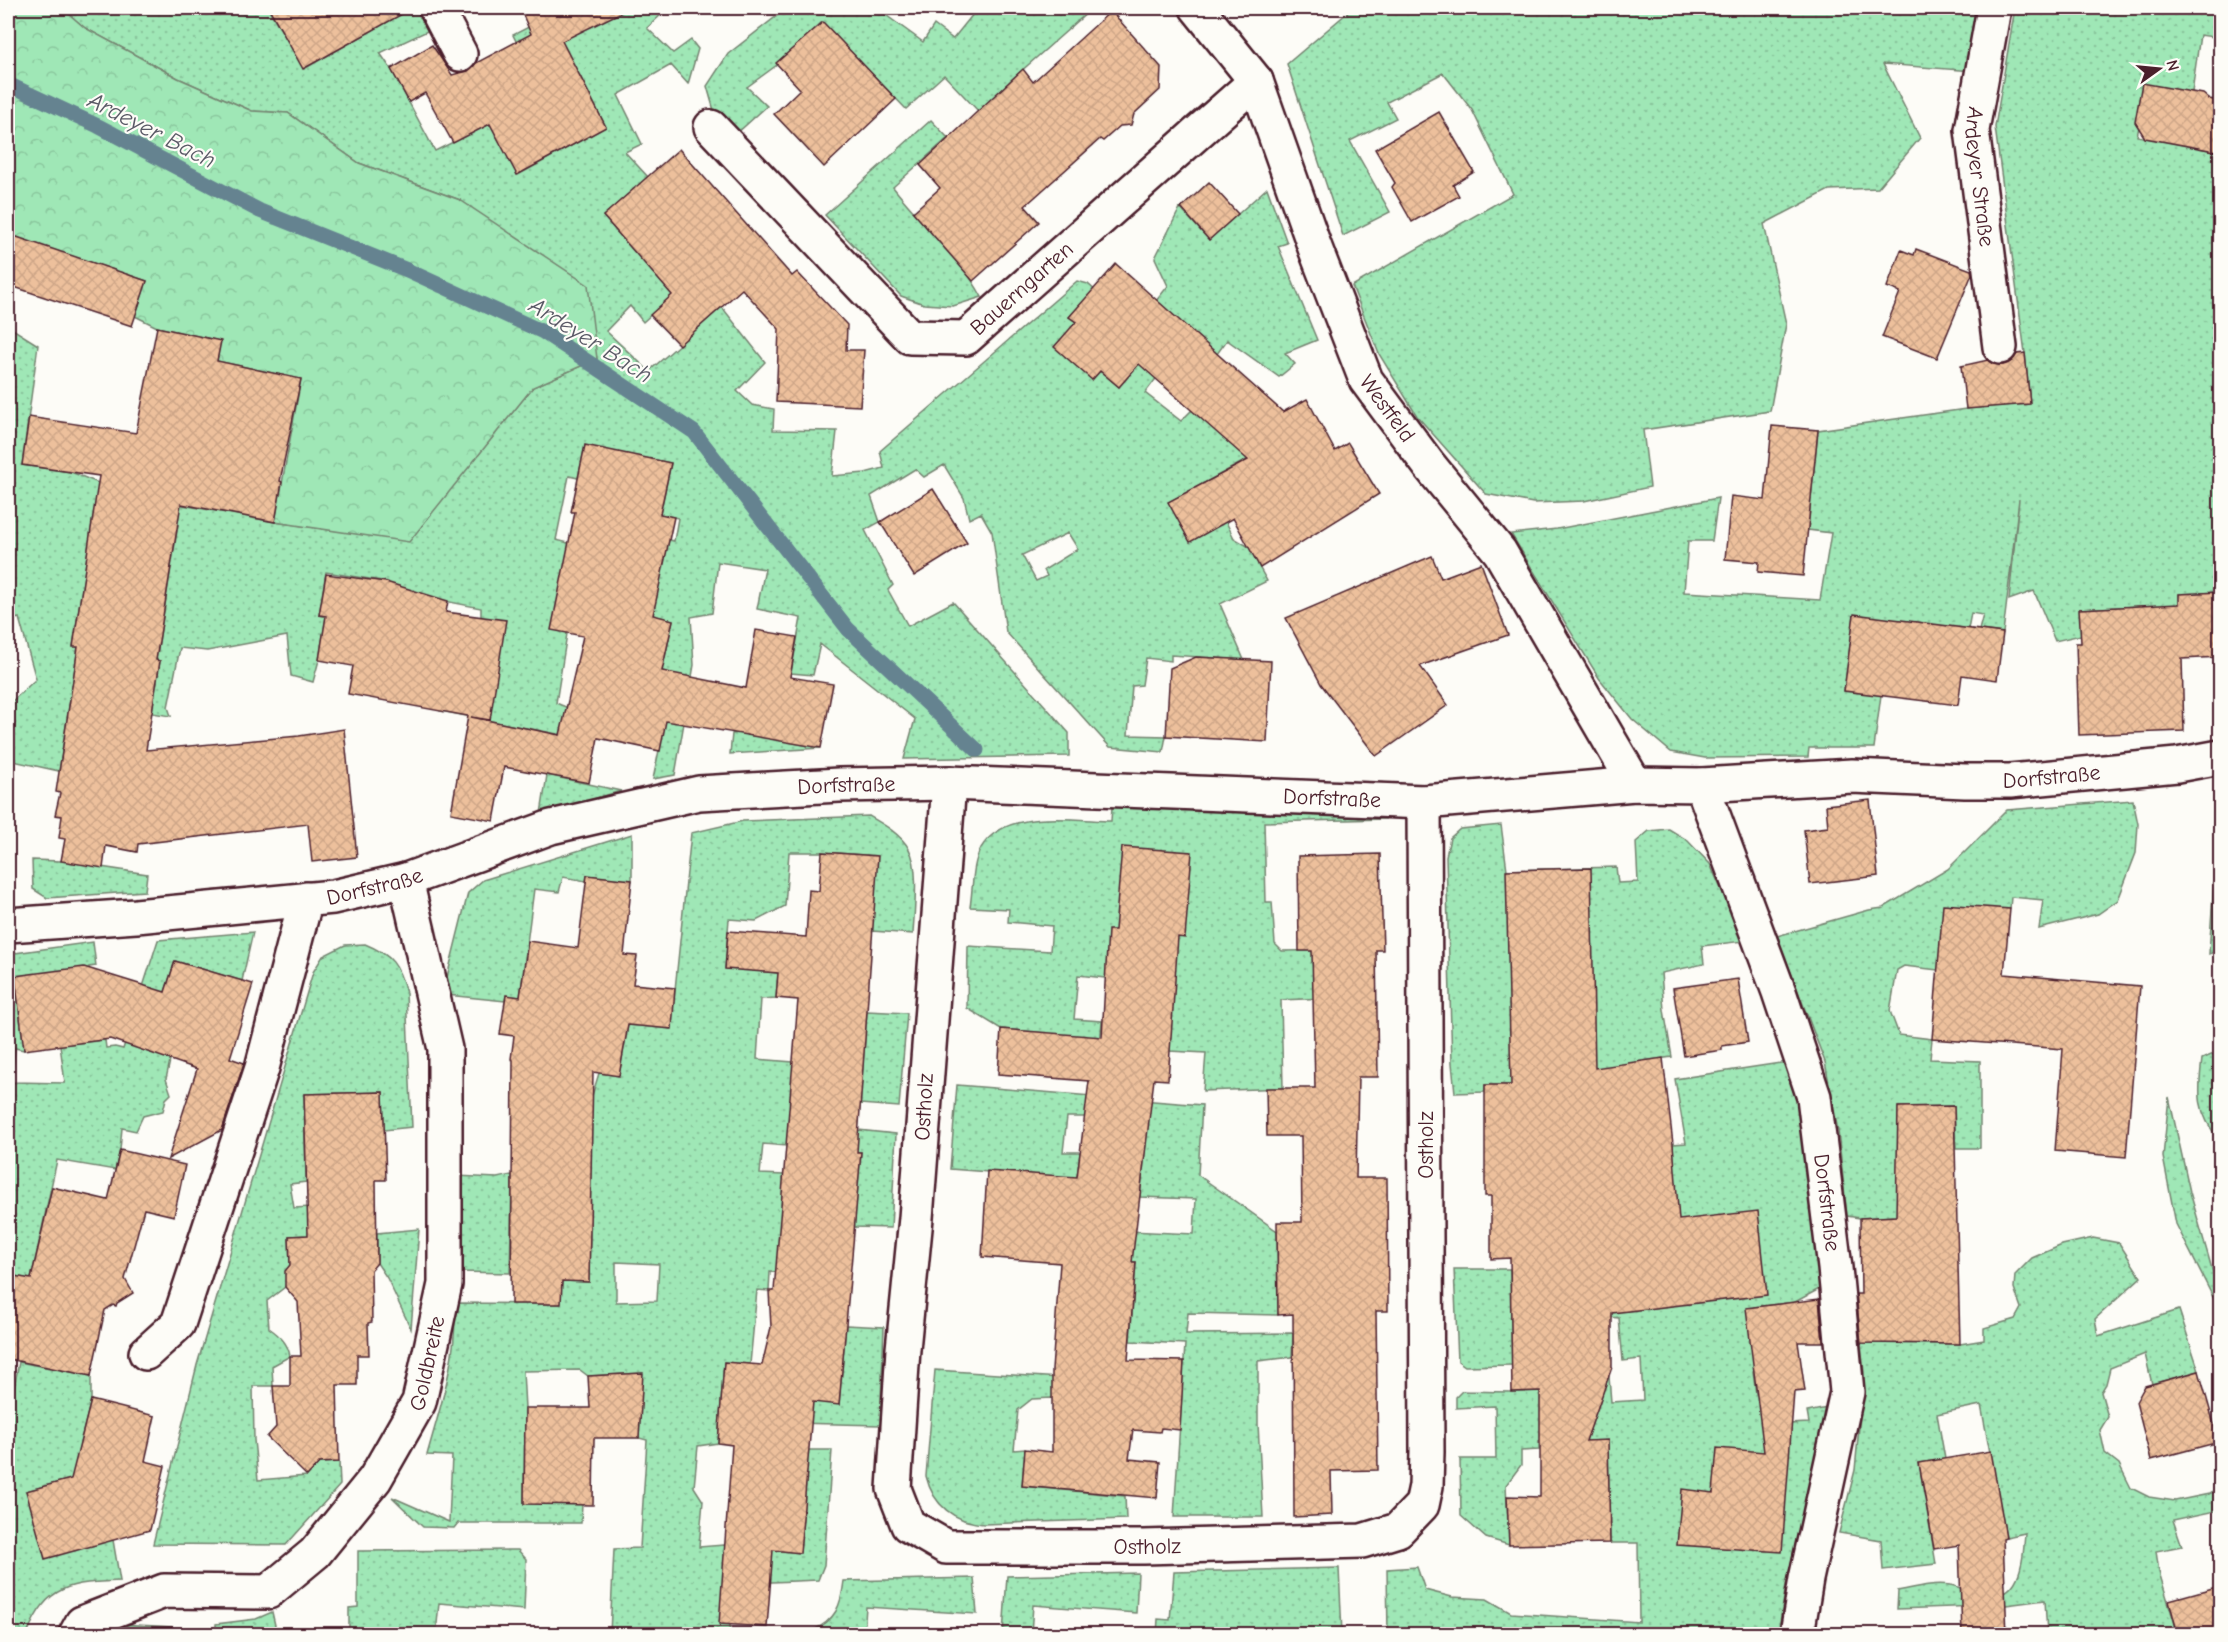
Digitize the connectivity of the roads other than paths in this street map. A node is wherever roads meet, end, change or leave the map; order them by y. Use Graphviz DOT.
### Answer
graph roads {
  1 [pos="435,8"];
  2 [pos="1197,8"];
  3 [pos="1994,8"];
  4 [pos="460,54"];
  5 [pos="1256,81"];
  6 [pos="711,128"];
  7 [pos="2000,347"];
  8 [pos="2220,757"];
  9 [pos="949,783"];
  10 [pos="1635,783"];
  11 [pos="1702,785"];
  12 [pos="1424,802"];
  13 [pos="406,880"];
  14 [pos="306,899"];
  15 [pos="8,925"];
  16 [pos="146,1353"];
  17 [pos="76,1635"];
  18 [pos="1797,1635"];
  1 -- 4 [label="street"];
  2 -- 5 [label="street, Westfeld"];
  3 -- 7 [label="street, Ardeyer Straße"];
  5 -- 6 [label="street, Bauerngarten"];
  5 -- 10 [label="street, Westfeld"];
  8 -- 11 [label="street, Dorfstraße"];
  9 -- 12 [label="street, Dorfstraße"];
  9 -- 12 [label="street, Ostholz"];
  9 -- 13 [label="street, Dorfstraße"];
  10 -- 11 [label="street, Dorfstraße"];
  10 -- 12 [label="street, Dorfstraße"];
  11 -- 18 [label="street, Dorfstraße"];
  13 -- 14 [label="street, Dorfstraße"];
  13 -- 17 [label="street, Goldbreite"];
  14 -- 15 [label="street, Dorfstraße"];
  14 -- 16 [label="street"];
}
